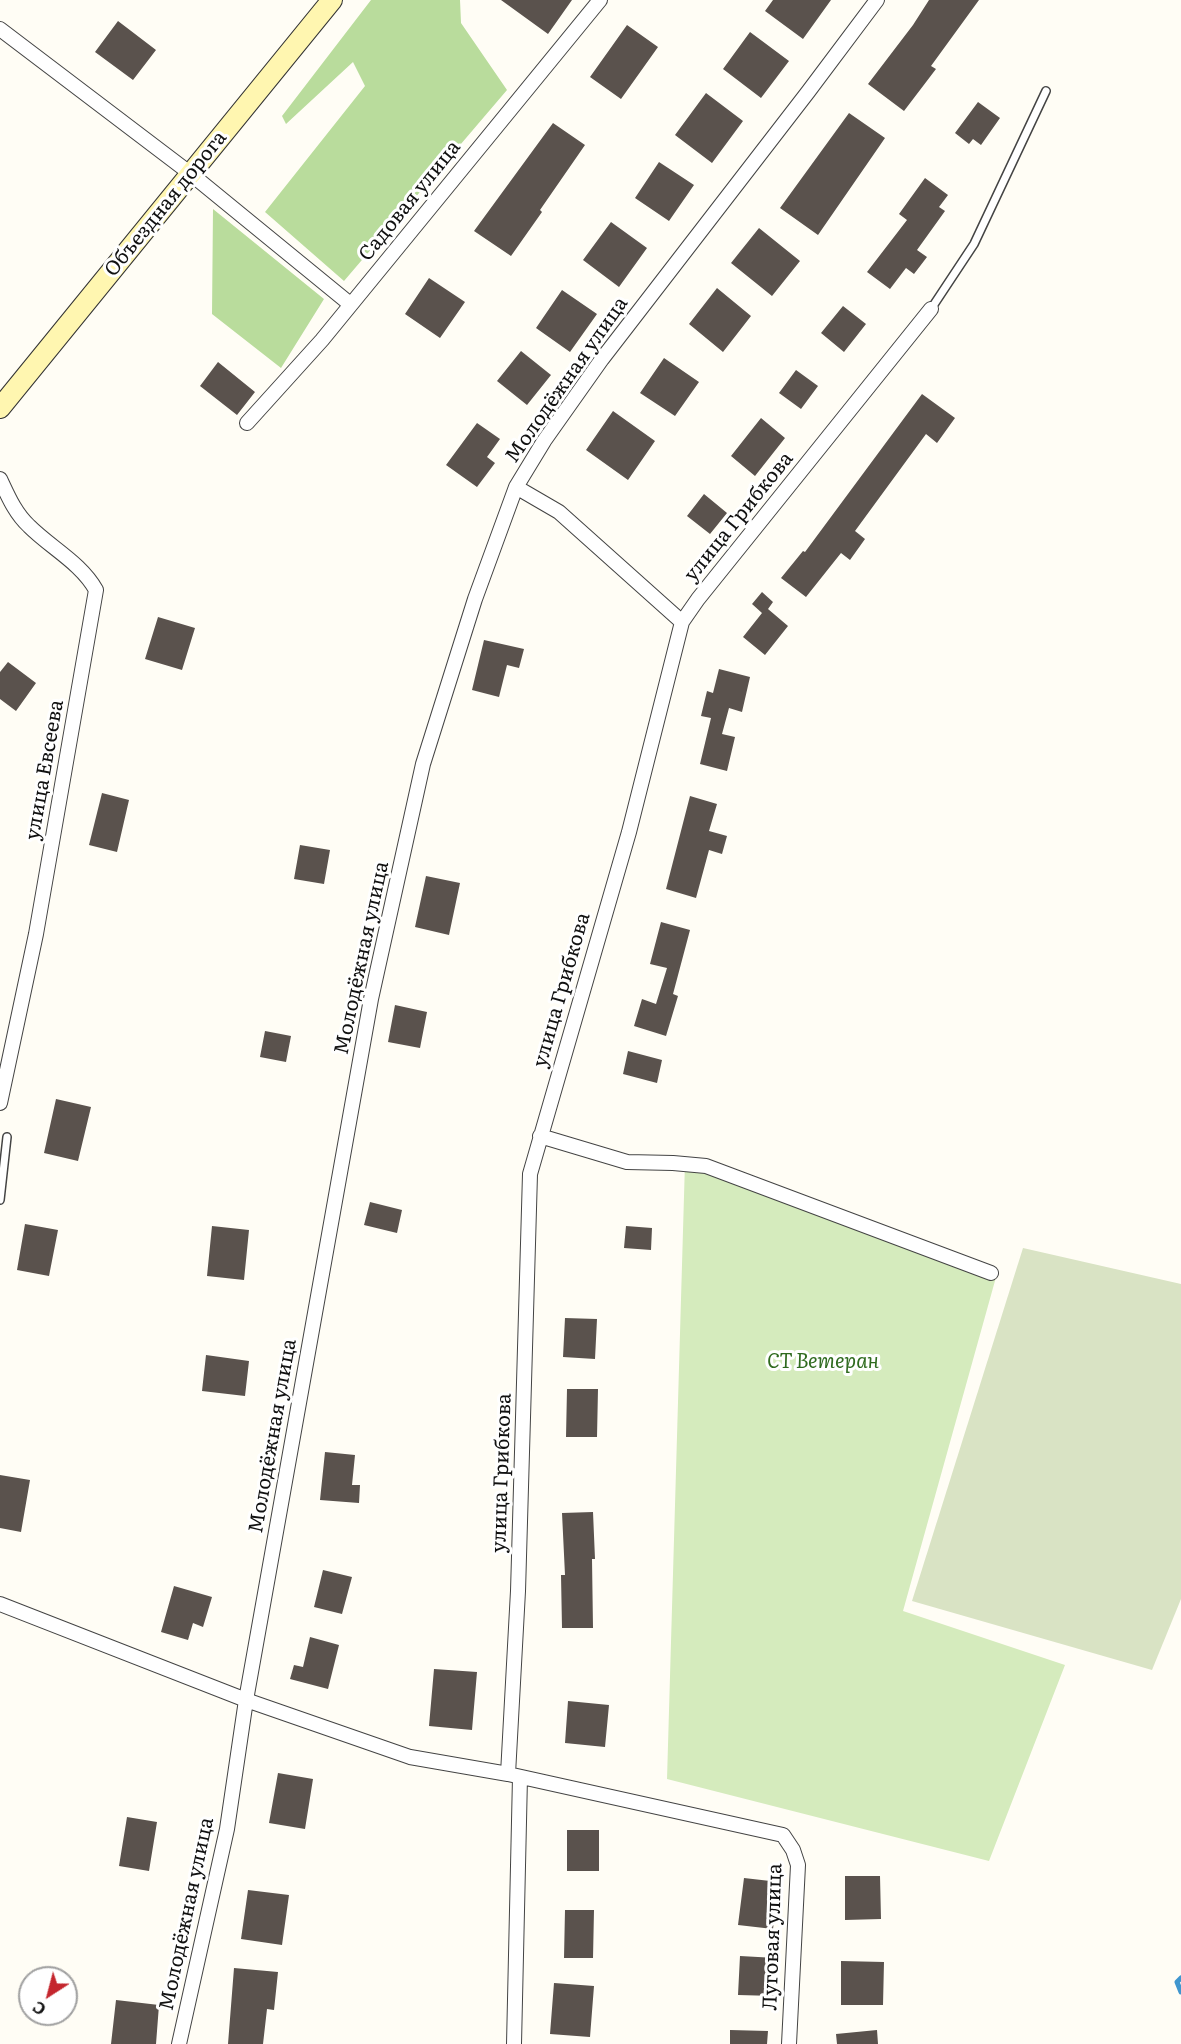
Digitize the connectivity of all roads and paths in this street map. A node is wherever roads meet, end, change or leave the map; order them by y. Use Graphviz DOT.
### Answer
graph roads {
  1 [pos="332,0"];
  2 [pos="600,0"];
  3 [pos="877,0"];
  4 [pos="0,29"];
  5 [pos="1046,91"];
  6 [pos="191,174"];
  7 [pos="350,304"];
  8 [pos="931,309"];
  9 [pos="0,408"];
  10 [pos="248,423"];
  11 [pos="0,479"];
  12 [pos="516,487"];
  13 [pos="682,622"];
  14 [pos="0,1103"];
  15 [pos="540,1136"];
  16 [pos="7,1137"];
  17 [pos="0,1200"];
  18 [pos="991,1273"];
  19 [pos="0,1604"];
  20 [pos="246,1700"];
  21 [pos="514,1776"];
  22 [pos="179,2044"];
  23 [pos="514,2044"];
  24 [pos="789,2044"];
  1 -- 6 [label="main road, Объездная дорога"];
  2 -- 7 [label="street, Садовая улица"];
  3 -- 12 [label="street, Молодёжная улица"];
  4 -- 6 [label="street"];
  5 -- 8 [label="lane"];
  6 -- 7 [label="street"];
  6 -- 9 [label="main road, Объездная дорога"];
  7 -- 10 [label="street, Садовая улица"];
  8 -- 13 [label="street, улица Грибкова"];
  11 -- 14 [label="street, улица Евсеева"];
  12 -- 13 [label="street"];
  12 -- 20 [label="street, Молодёжная улица"];
  13 -- 15 [label="street, улица Грибкова"];
  15 -- 18 [label="street"];
  15 -- 21 [label="street, улица Грибкова"];
  16 -- 17 [label="lane"];
  19 -- 20 [label="street"];
  20 -- 21 [label="street"];
  20 -- 22 [label="street, Молодёжная улица"];
  21 -- 23 [label="street, улица Грибкова"];
  21 -- 24 [label="street, Луговая улица"];
}
